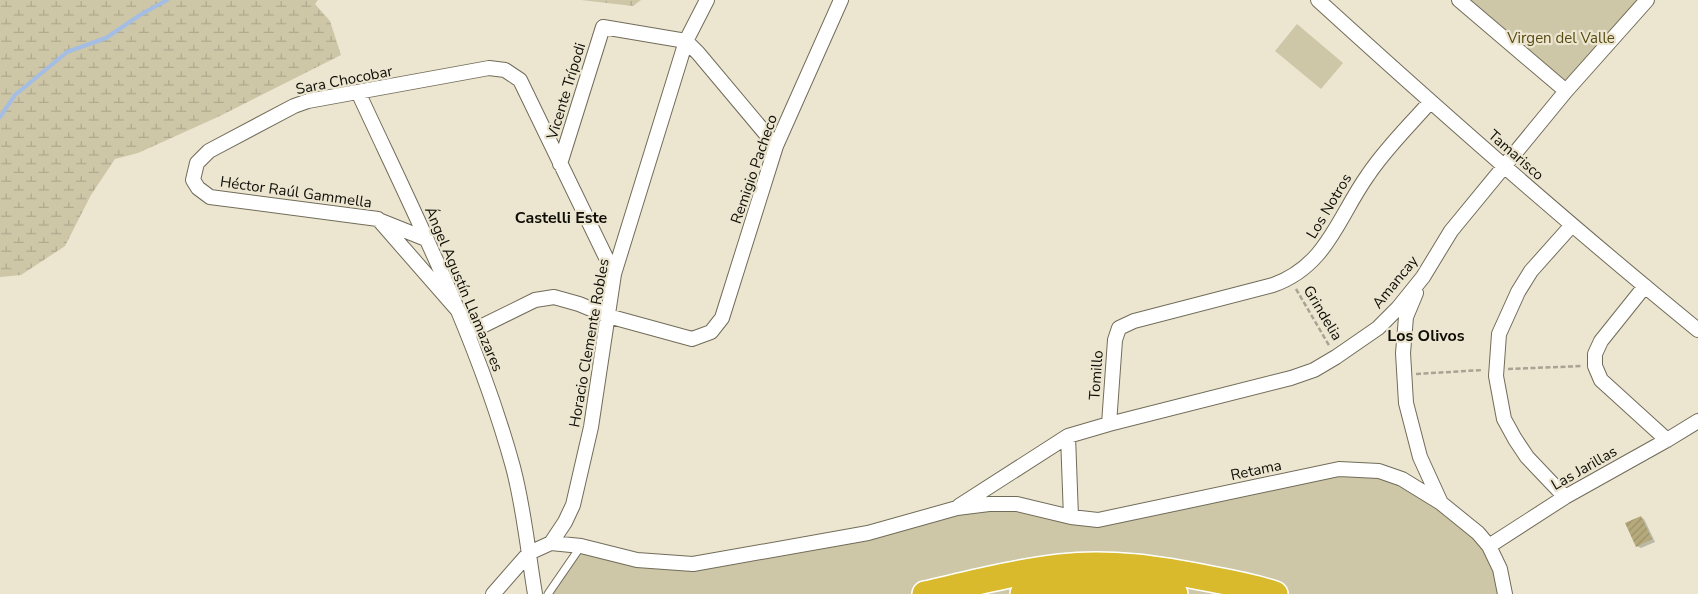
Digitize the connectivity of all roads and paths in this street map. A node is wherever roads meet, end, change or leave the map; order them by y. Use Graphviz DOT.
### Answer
graph roads {
  1 [pos="706,0"];
  2 [pos="841,0"];
  3 [pos="1318,0"];
  4 [pos="1459,0"];
  5 [pos="1647,0"];
  6 [pos="686,41"];
  7 [pos="520,80"];
  8 [pos="1566,91"];
  9 [pos="358,92"];
  10 [pos="1430,102"];
  11 [pos="776,146"];
  12 [pos="560,164"];
  13 [pos="1504,166"];
  14 [pos="210,197"];
  15 [pos="378,219"];
  16 [pos="1572,225"];
  17 [pos="426,239"];
  18 [pos="614,274"];
  19 [pos="1423,277"];
  20 [pos="1290,280"];
  21 [pos="1644,286"];
  22 [pos="461,314"];
  23 [pos="608,316"];
  24 [pos="1119,328"];
  25 [pos="1698,330"];
  26 [pos="468,334"];
  27 [pos="1336,357"];
  28 [pos="1698,421"];
  29 [pos="1109,424"];
  30 [pos="1068,436"];
  31 [pos="1667,440"];
  32 [pos="1565,496"];
  33 [pos="1441,503"];
  34 [pos="957,508"];
  35 [pos="1071,517"];
  36 [pos="551,543"];
  37 [pos="581,546"];
  38 [pos="1489,546"];
  39 [pos="529,553"];
  40 [pos="1212,579"];
  41 [pos="493,594"];
  42 [pos="535,594"];
  43 [pos="548,594"];
  44 [pos="925,594"];
  45 [pos="1022,594"];
  46 [pos="1175,594"];
  47 [pos="1254,594"];
  48 [pos="1275,594"];
  49 [pos="1505,594"];
  1 -- 6 [label="street"];
  2 -- 11 [label="street, Remigio Pacheco"];
  3 -- 10 [label="street, Tamarisco"];
  4 -- 8 [label="street"];
  5 -- 8 [label="street, Amancay"];
  6 -- 11 [label="street"];
  6 -- 12 [label="street, Vicente Trípodi"];
  6 -- 18 [label="street, Horacio Clemente Robles"];
  7 -- 9 [label="street, Sara Chocobar"];
  7 -- 12 [label="street, Vicente Trípodi"];
  8 -- 13 [label="street, Amancay"];
  9 -- 14 [label="street, Sara Chocobar"];
  9 -- 17 [label="street, Ángel Agustín Llamazares"];
  10 -- 13 [label="street, Tamarisco"];
  10 -- 20 [label="street, Los Notros"];
  11 -- 23 [label="street, Remigio Pacheco"];
  12 -- 18 [label="street, Vicente Trípodi"];
  13 -- 16 [label="street, Tamarisco"];
  13 -- 19 [label="street, Amancay"];
  14 -- 15 [label="street, Héctor Raúl Gammella"];
  15 -- 17 [label="street, Héctor Raúl Gammella"];
  15 -- 22 [label="street, Héctor Raúl Gammella"];
  16 -- 21 [label="street, Tamarisco"];
  16 -- 32 [label="street"];
  17 -- 22 [label="street, Ángel Agustín Llamazares"];
  18 -- 23 [label="street, Horacio Clemente Robles"];
  19 -- 27 [label="street, Amancay"];
  19 -- 33 [label="street"];
  20 -- 24 [label="street, Los Notros"];
  20 -- 27 [label="path, Grindelia"];
  21 -- 25 [label="street, Tamarisco"];
  21 -- 31 [label="street"];
  22 -- 26 [label="street, Ángel Agustín Llamazares"];
  23 -- 26 [label="street"];
  23 -- 36 [label="street, Horacio Clemente Robles"];
  24 -- 29 [label="street, Tomillo"];
  26 -- 39 [label="street, Ángel Agustín Llamazares"];
  27 -- 29 [label="street, Amancay"];
  28 -- 31 [label="street, Las Jarillas"];
  29 -- 30 [label="street, Amancay"];
  30 -- 34 [label="street, Amancay"];
  30 -- 35 [label="street"];
  31 -- 32 [label="street, Las Jarillas"];
  32 -- 38 [label="street, Las Jarillas"];
  33 -- 35 [label="street, Retama"];
  33 -- 38 [label="street, Retama"];
  34 -- 35 [label="street, Retama"];
  34 -- 37 [label="street"];
  36 -- 37 [label="street"];
  36 -- 39 [label="street"];
  37 -- 43 [label="lane"];
  38 -- 49 [label="street, Retama"];
  39 -- 41 [label="street"];
  39 -- 42 [label="street, Ángel Agustín Llamazares"];
  40 -- 44 [label="highway"];
  40 -- 47 [label="highway"];
  40 -- 48 [label="highway"];
  45 -- 46 [label="highway"];
}
